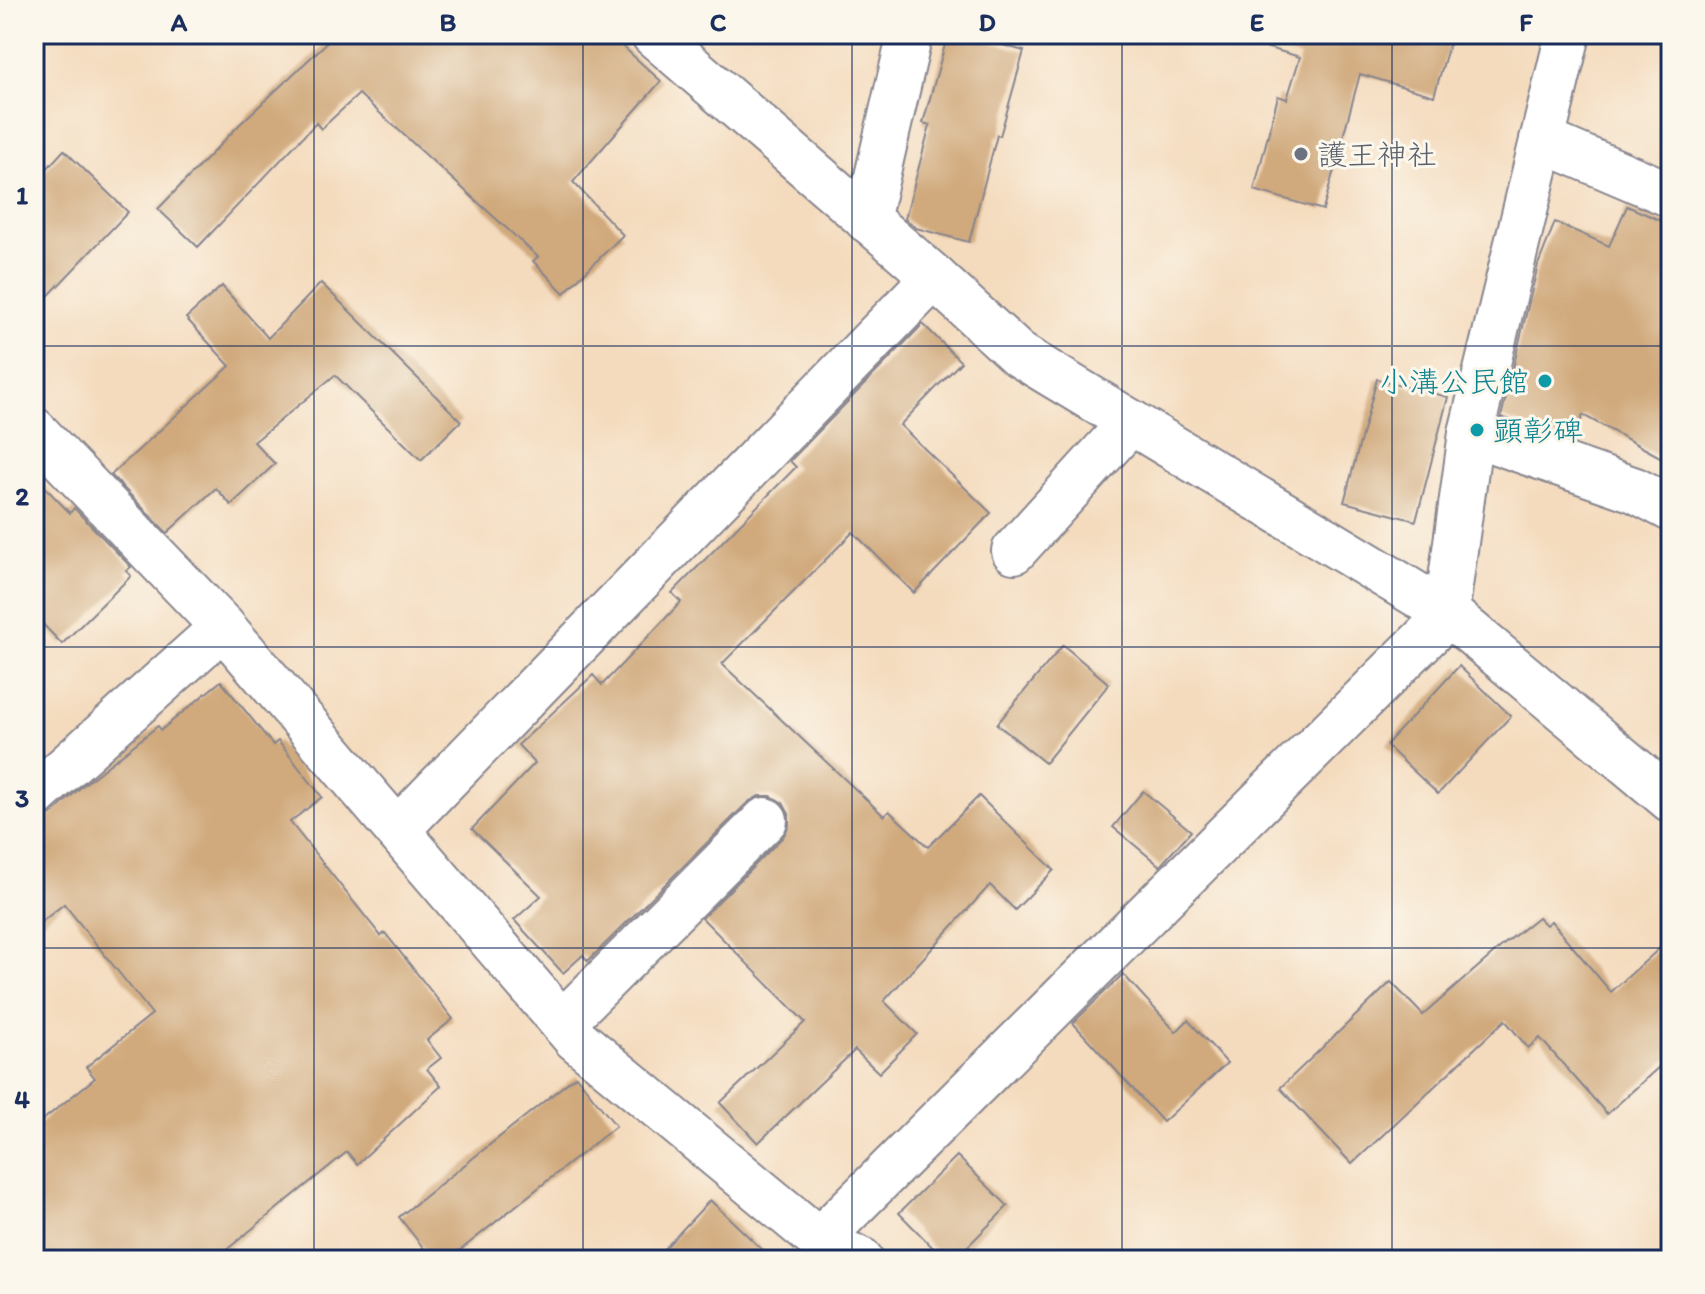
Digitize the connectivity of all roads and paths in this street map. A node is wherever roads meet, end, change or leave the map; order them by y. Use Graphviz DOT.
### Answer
graph roads {
  1 [pos="653,34"];
  2 [pos="910,34"];
  3 [pos="1568,34"];
  4 [pos="1542,140"];
  5 [pos="1671,195"];
  6 [pos="867,220"];
  7 [pos="934,277"];
  8 [pos="1131,422"];
  9 [pos="34,430"];
  10 [pos="1471,433"];
  11 [pos="1671,509"];
  12 [pos="1014,551"];
  13 [pos="1449,614"];
  14 [pos="223,627"];
  15 [pos="34,796"];
  16 [pos="1671,800"];
  17 [pos="765,820"];
  18 [pos="397,830"];
  19 [pos="562,1023"];
  20 [pos="819,1240"];
  21 [pos="861,1260"];
  1 -- 6 [label="street"];
  2 -- 6 [label="street"];
  3 -- 4 [label="street"];
  4 -- 5 [label="street"];
  4 -- 10 [label="street"];
  6 -- 7 [label="street"];
  7 -- 8 [label="street"];
  7 -- 18 [label="street"];
  8 -- 12 [label="street"];
  8 -- 13 [label="street"];
  9 -- 14 [label="street"];
  10 -- 11 [label="street"];
  10 -- 13 [label="street"];
  13 -- 16 [label="street"];
  13 -- 20 [label="street"];
  14 -- 15 [label="street"];
  14 -- 18 [label="street"];
  17 -- 19 [label="street"];
  18 -- 19 [label="street"];
  19 -- 20 [label="street"];
  20 -- 21 [label="street"];
}
